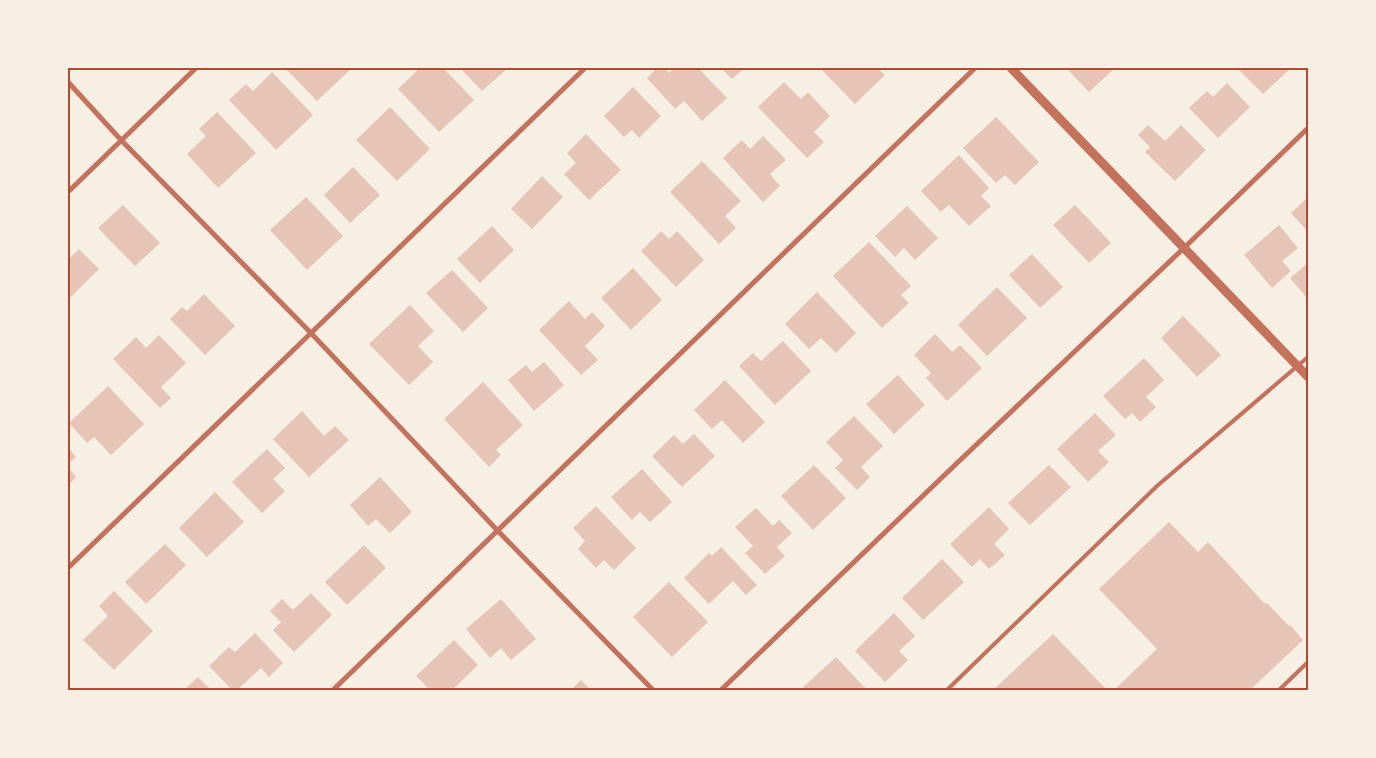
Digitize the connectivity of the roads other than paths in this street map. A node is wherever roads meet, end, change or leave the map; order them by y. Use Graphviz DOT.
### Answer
graph roads {
  1 [pos="196,68"];
  2 [pos="585,68"];
  3 [pos="975,68"];
  4 [pos="1011,68"];
  5 [pos="68,82"];
  6 [pos="1308,128"];
  7 [pos="122,140"];
  8 [pos="68,192"];
  9 [pos="1185,248"];
  10 [pos="310,332"];
  11 [pos="1308,357"];
  12 [pos="1298,367"];
  13 [pos="1308,377"];
  14 [pos="498,530"];
  15 [pos="68,568"];
  16 [pos="1308,662"];
  17 [pos="332,690"];
  18 [pos="653,690"];
  19 [pos="721,690"];
  20 [pos="947,690"];
  21 [pos="1279,690"];
  1 -- 7 [label="street"];
  2 -- 10 [label="street"];
  3 -- 14 [label="street"];
  4 -- 9 [label="street"];
  5 -- 7 [label="street"];
  6 -- 9 [label="street"];
  7 -- 8 [label="street"];
  7 -- 10 [label="street"];
  9 -- 12 [label="street"];
  9 -- 19 [label="street"];
  10 -- 14 [label="street"];
  10 -- 15 [label="street"];
  11 -- 12 [label="lane"];
  12 -- 13 [label="street"];
  12 -- 20 [label="lane"];
  14 -- 17 [label="street"];
  14 -- 18 [label="street"];
  16 -- 21 [label="lane"];
}
